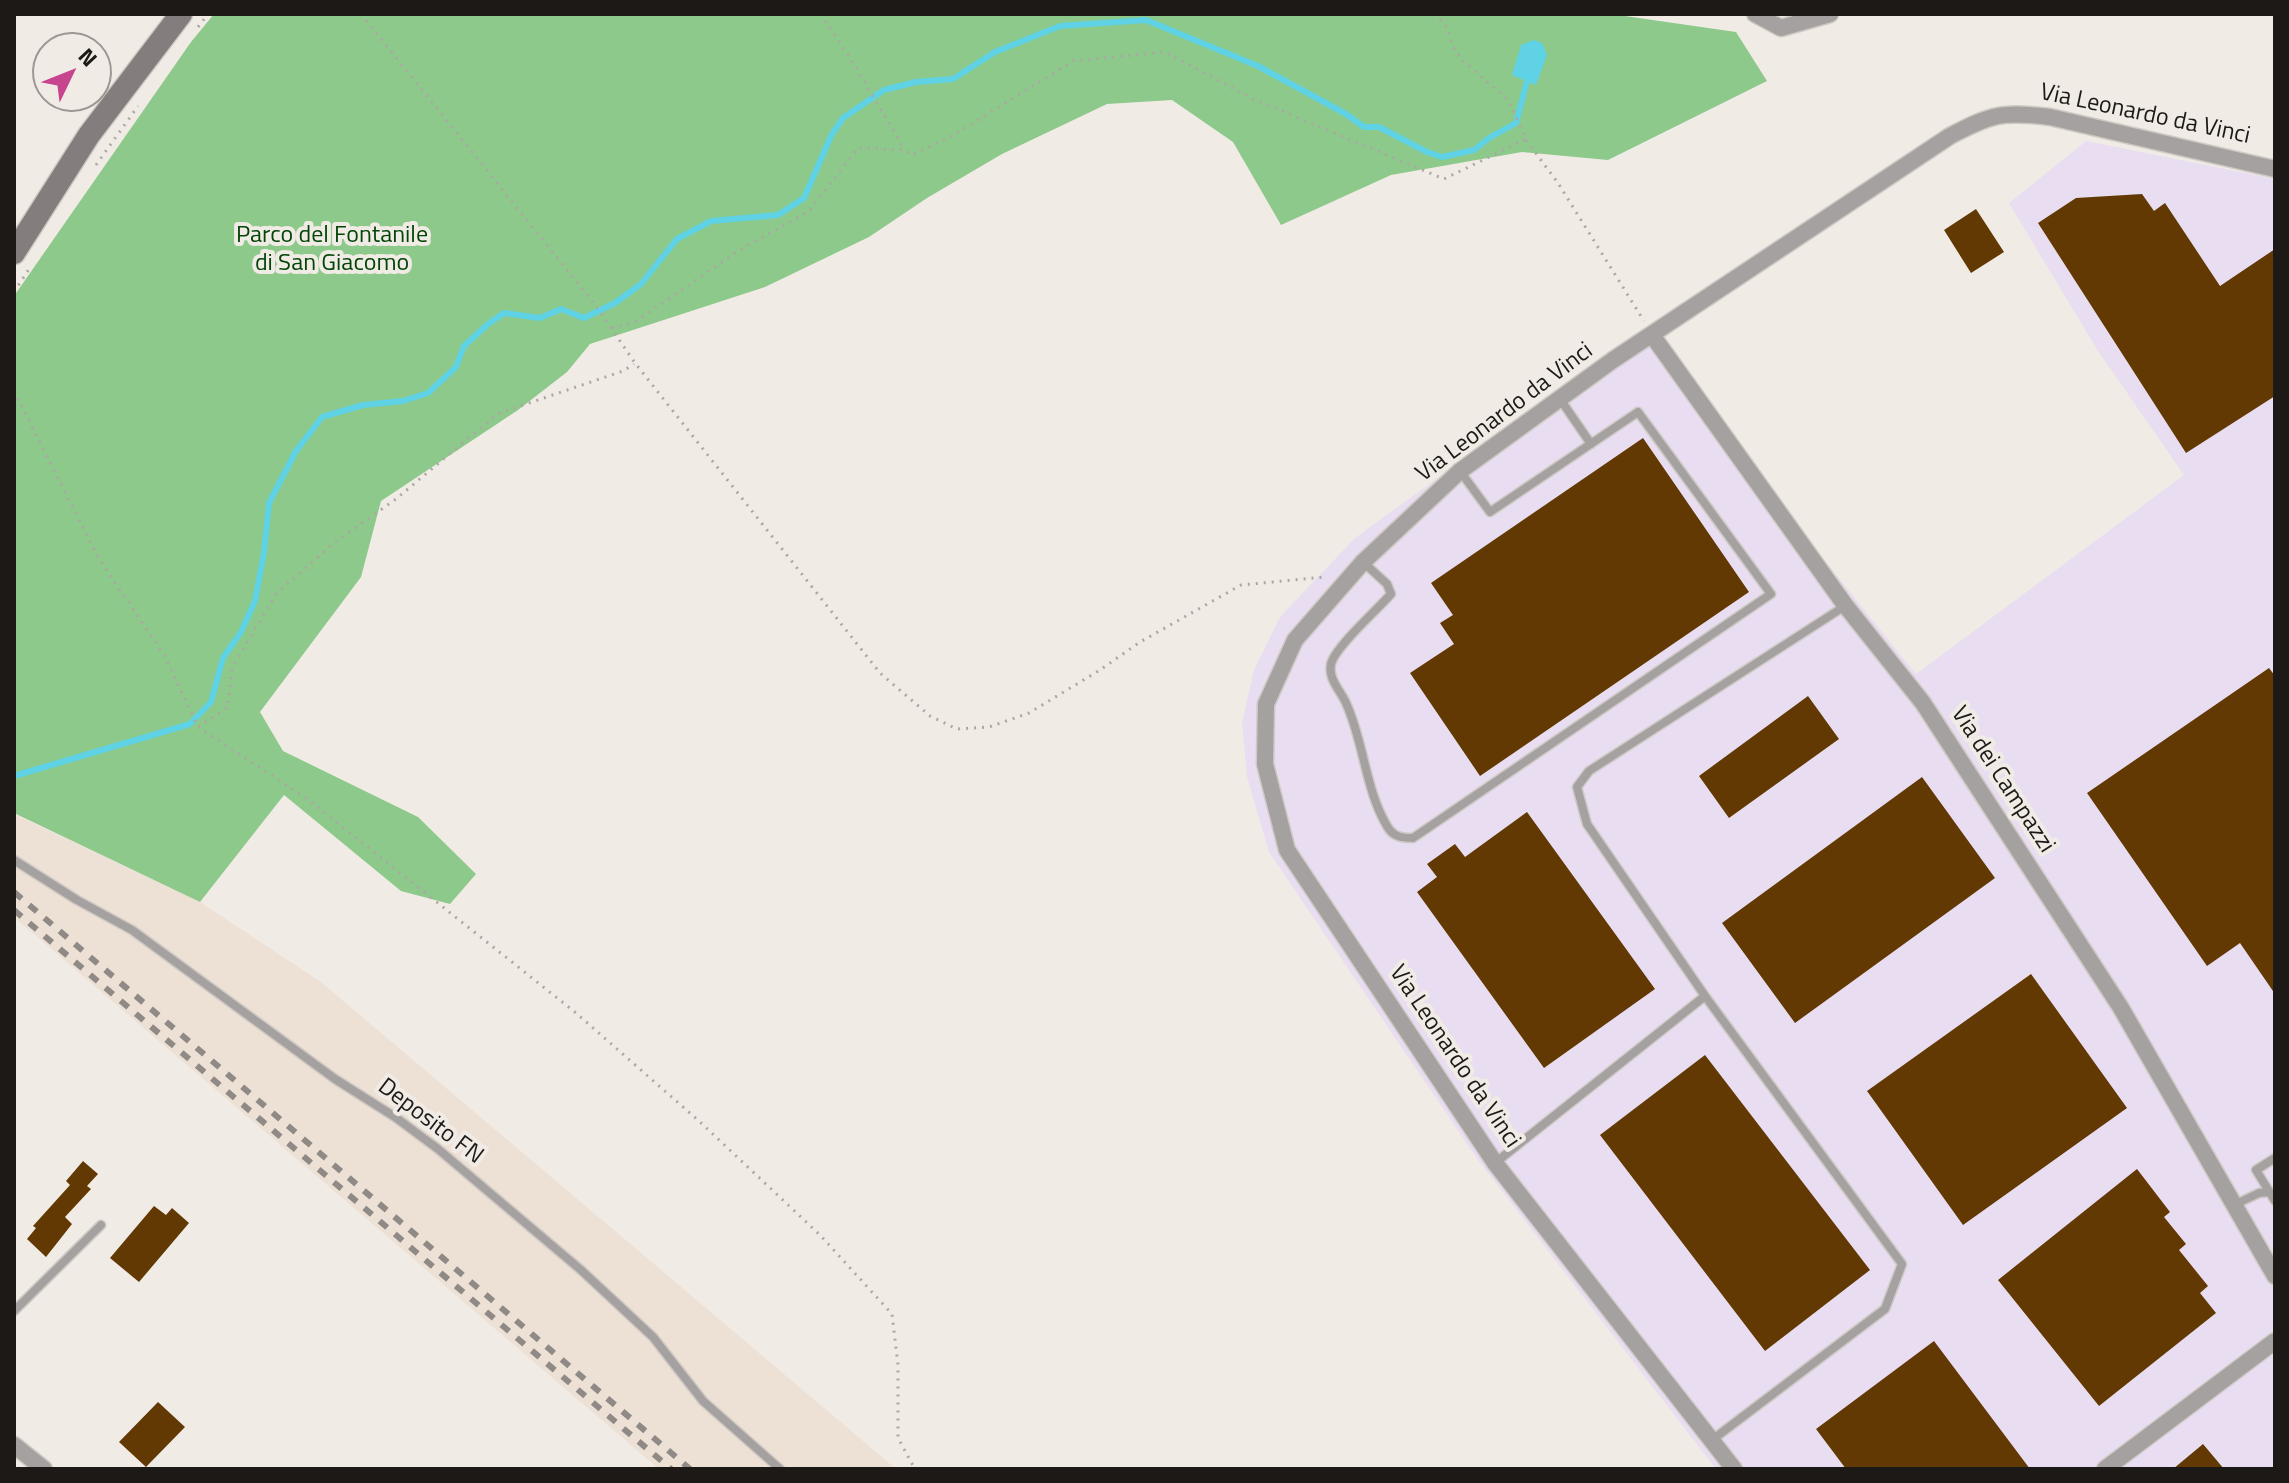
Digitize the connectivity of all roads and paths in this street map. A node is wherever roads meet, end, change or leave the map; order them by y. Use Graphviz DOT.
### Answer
graph roads {
  1 [pos="181,14"];
  2 [pos="208,14"];
  3 [pos="361,14"];
  4 [pos="821,14"];
  5 [pos="1435,14"];
  6 [pos="1755,14"];
  7 [pos="1830,14"];
  8 [pos="191,37"];
  9 [pos="140,105"];
  10 [pos="1526,139"];
  11 [pos="905,150"];
  12 [pos="97,164"];
  13 [pos="2275,169"];
  14 [pos="22,260"];
  15 [pos="14,292"];
  16 [pos="612,328"];
  17 [pos="1652,335"];
  18 [pos="635,363"];
  19 [pos="14,391"];
  20 [pos="1560,399"];
  21 [pos="1591,444"];
  22 [pos="1460,471"];
  23 [pos="1363,562"];
  24 [pos="1349,576"];
  25 [pos="1845,605"];
  26 [pos="197,725"];
  27 [pos="14,860"];
  28 [pos="1705,996"];
  29 [pos="2275,1158"];
  30 [pos="1495,1163"];
  31 [pos="2269,1192"];
  32 [pos="2275,1201"];
  33 [pos="2234,1205"];
  34 [pos="101,1225"];
  35 [pos="2275,1276"];
  36 [pos="14,1311"];
  37 [pos="2275,1341"];
  38 [pos="1712,1440"];
  39 [pos="14,1445"];
  40 [pos="44,1469"];
  41 [pos="780,1469"];
  42 [pos="915,1469"];
  43 [pos="1734,1469"];
  44 [pos="2105,1469"];
  1 -- 14 [label="street"];
  2 -- 8 [label="path"];
  3 -- 16 [label="path"];
  4 -- 11 [label="path"];
  5 -- 10 [label="path"];
  6 -- 7 [label="street"];
  9 -- 12 [label="path"];
  10 -- 11 [label="path"];
  10 -- 17 [label="path"];
  11 -- 16 [label="path"];
  13 -- 17 [label="street, Via Leonardo da Vinci"];
  14 -- 15 [label="path"];
  16 -- 18 [label="path"];
  17 -- 20 [label="street, Via Leonardo da Vinci"];
  17 -- 25 [label="street, Via dei Campazzi"];
  18 -- 24 [label="path"];
  18 -- 26 [label="path"];
  19 -- 26 [label="path"];
  20 -- 21 [label="lane"];
  20 -- 22 [label="street, Via Leonardo da Vinci"];
  21 -- 22 [label="lane"];
  21 -- 23 [label="lane"];
  22 -- 23 [label="street, Via Leonardo da Vinci"];
  23 -- 24 [label="street, Via Leonardo da Vinci"];
  24 -- 30 [label="street, Via Leonardo da Vinci"];
  25 -- 28 [label="lane"];
  25 -- 33 [label="street, Via dei Campazzi"];
  26 -- 42 [label="path"];
  27 -- 41 [label="lane, Deposito FN"];
  28 -- 30 [label="lane"];
  28 -- 38 [label="lane"];
  29 -- 31 [label="lane"];
  30 -- 38 [label="street, Via Leonardo da Vinci"];
  31 -- 32 [label="lane"];
  31 -- 33 [label="lane"];
  33 -- 35 [label="street, Via dei Campazzi"];
  34 -- 36 [label="lane"];
  37 -- 44 [label="street"];
  38 -- 43 [label="street, Via Leonardo da Vinci"];
  39 -- 40 [label="street"];
}
